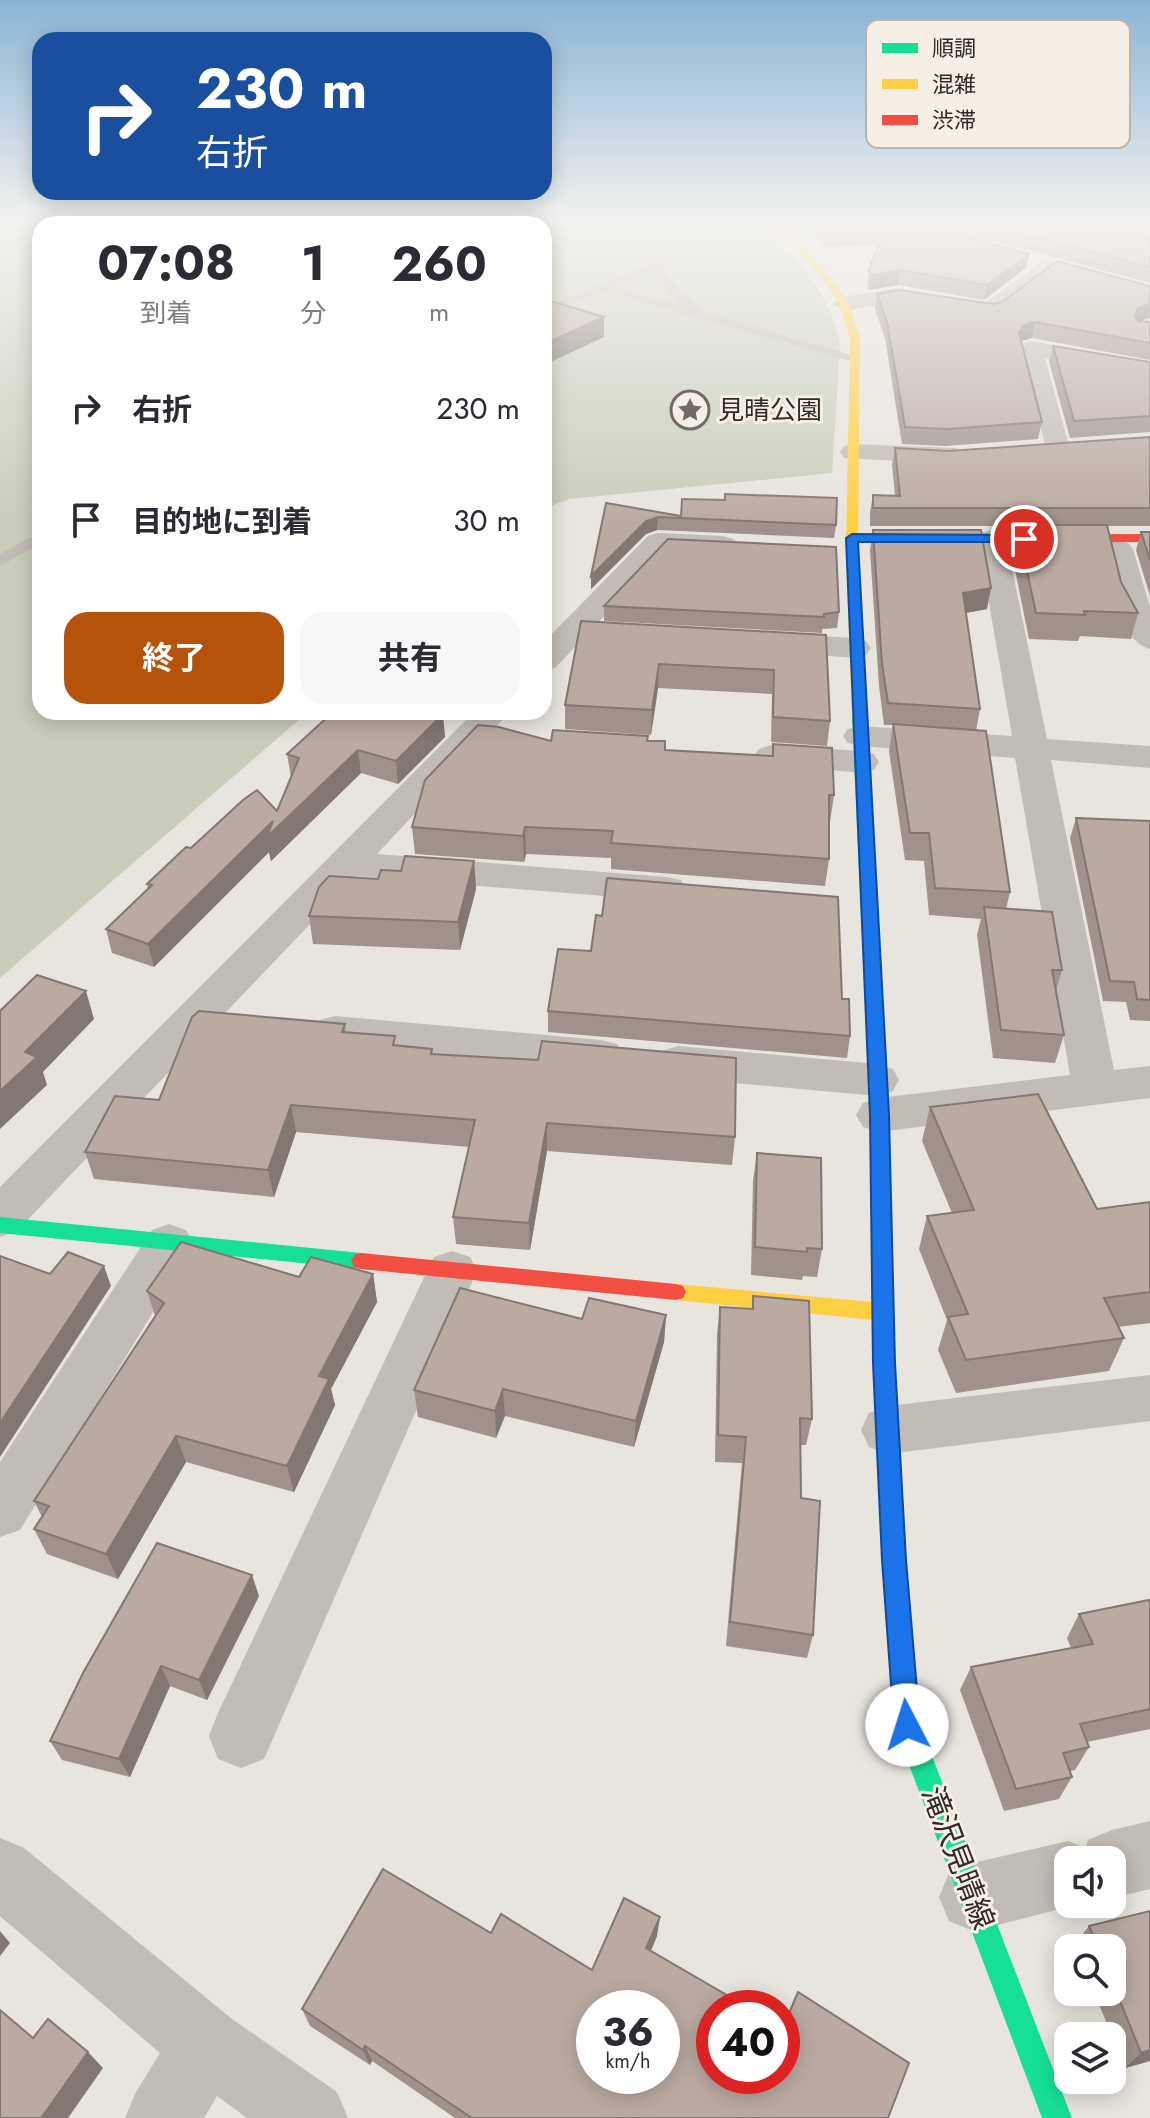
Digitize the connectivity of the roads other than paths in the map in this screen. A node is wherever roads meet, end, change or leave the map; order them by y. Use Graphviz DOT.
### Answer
graph roads {
  1 [pos="741,326"];
  2 [pos="851,326"];
  3 [pos="855,358"];
  4 [pos="1150,369"];
  5 [pos="1088,447"];
  6 [pos="1057,449"];
  7 [pos="1029,451"];
  8 [pos="853,452"];
  9 [pos="987,454"];
  10 [pos="899,538"];
  11 [pos="1150,538"];
  12 [pos="992,539"];
  13 [pos="32,542"];
  14 [pos="747,546"];
  15 [pos="1118,549"];
  16 [pos="0,561"];
  17 [pos="1150,639"];
  18 [pos="729,641"];
  19 [pos="855,648"];
  20 [pos="552,656"];
  21 [pos="492,730"];
  22 [pos="1030,748"];
  23 [pos="860,749"];
  24 [pos="735,754"];
  25 [pos="1150,757"];
  26 [pos="347,863"];
  27 [pos="710,892"];
  28 [pos="193,1019"];
  29 [pos="241,1023"];
  30 [pos="289,1027"];
  31 [pos="1150,1082"];
  32 [pos="1095,1089"];
  33 [pos="878,1098"];
  34 [pos="0,1218"];
  35 [pos="0,1225"];
  36 [pos="169,1244"];
  37 [pos="452,1271"];
  38 [pos="883,1312"];
  39 [pos="1150,1398"];
  40 [pos="888,1430"];
  41 [pos="0,1511"];
  42 [pos="241,1736"];
  43 [pos="1150,1855"];
  44 [pos="1126,1861"];
  45 [pos="0,1872"];
  46 [pos="1054,1878"];
  47 [pos="973,1897"];
  48 [pos="206,2045"];
  49 [pos="162,2118"];
  50 [pos="311,2118"];
  51 [pos="1057,2118"];
  1 -- 3 [label="lane"];
  2 -- 3 [label="street, 滝沢見晴線"];
  3 -- 8 [label="street, 滝沢見晴線"];
  4 -- 6 [label="street"];
  5 -- 6 [label="street"];
  6 -- 7 [label="street"];
  8 -- 9 [label="street"];
  8 -- 19 [label="street, 滝沢見晴線"];
  10 -- 12 [label="street"];
  11 -- 12 [label="street"];
  12 -- 22 [label="street"];
  13 -- 16 [label="lane"];
  14 -- 20 [label="street"];
  15 -- 17 [label="street"];
  18 -- 19 [label="street"];
  19 -- 23 [label="street, 滝沢見晴線"];
  21 -- 26 [label="street"];
  22 -- 23 [label="street"];
  22 -- 25 [label="street"];
  22 -- 32 [label="street"];
  23 -- 24 [label="street"];
  23 -- 33 [label="street, 滝沢見晴線"];
  26 -- 27 [label="street"];
  26 -- 28 [label="street"];
  28 -- 29 [label="street"];
  28 -- 34 [label="street"];
  30 -- 33 [label="street"];
  31 -- 32 [label="street"];
  32 -- 33 [label="street"];
  33 -- 38 [label="street, 滝沢見晴線"];
  35 -- 36 [label="street"];
  36 -- 37 [label="street"];
  36 -- 41 [label="street"];
  37 -- 38 [label="street"];
  37 -- 42 [label="street"];
  38 -- 40 [label="street, 滝沢見晴線"];
  39 -- 40 [label="street"];
  40 -- 47 [label="street, 滝沢見晴線"];
  43 -- 44 [label="street"];
  45 -- 48 [label="street"];
  46 -- 47 [label="street"];
  47 -- 51 [label="street, 滝沢見晴線"];
  48 -- 49 [label="street"];
  48 -- 50 [label="street"];
}
